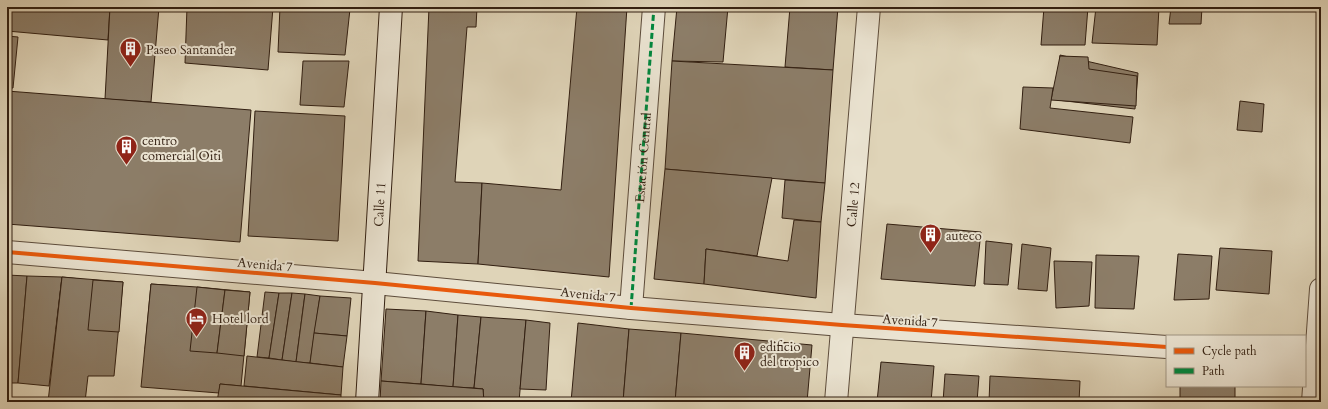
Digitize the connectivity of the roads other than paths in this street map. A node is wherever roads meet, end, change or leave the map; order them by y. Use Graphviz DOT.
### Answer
graph roads {
  1 [pos="391,7"];
  2 [pos="654,7"];
  3 [pos="869,7"];
  4 [pos="7,252"];
  5 [pos="375,283"];
  6 [pos="1321,288"];
  7 [pos="631,308"];
  8 [pos="842,325"];
  9 [pos="1166,348"];
  10 [pos="1314,357"];
  11 [pos="367,402"];
  12 [pos="836,402"];
  13 [pos="1313,402"];
  1 -- 5 [label="street, Calle 11"];
  2 -- 7 [label="street, Estación Central"];
  3 -- 8 [label="street, Calle 12"];
  4 -- 5 [label="street, Avenida 7"];
  5 -- 7 [label="street, Avenida 7"];
  5 -- 11 [label="street, Calle 11"];
  6 -- 10 [label="street"];
  7 -- 8 [label="street, Avenida 7"];
  8 -- 9 [label="street, Avenida 7"];
  8 -- 12 [label="street, Calle 12"];
  10 -- 13 [label="street"];
}
